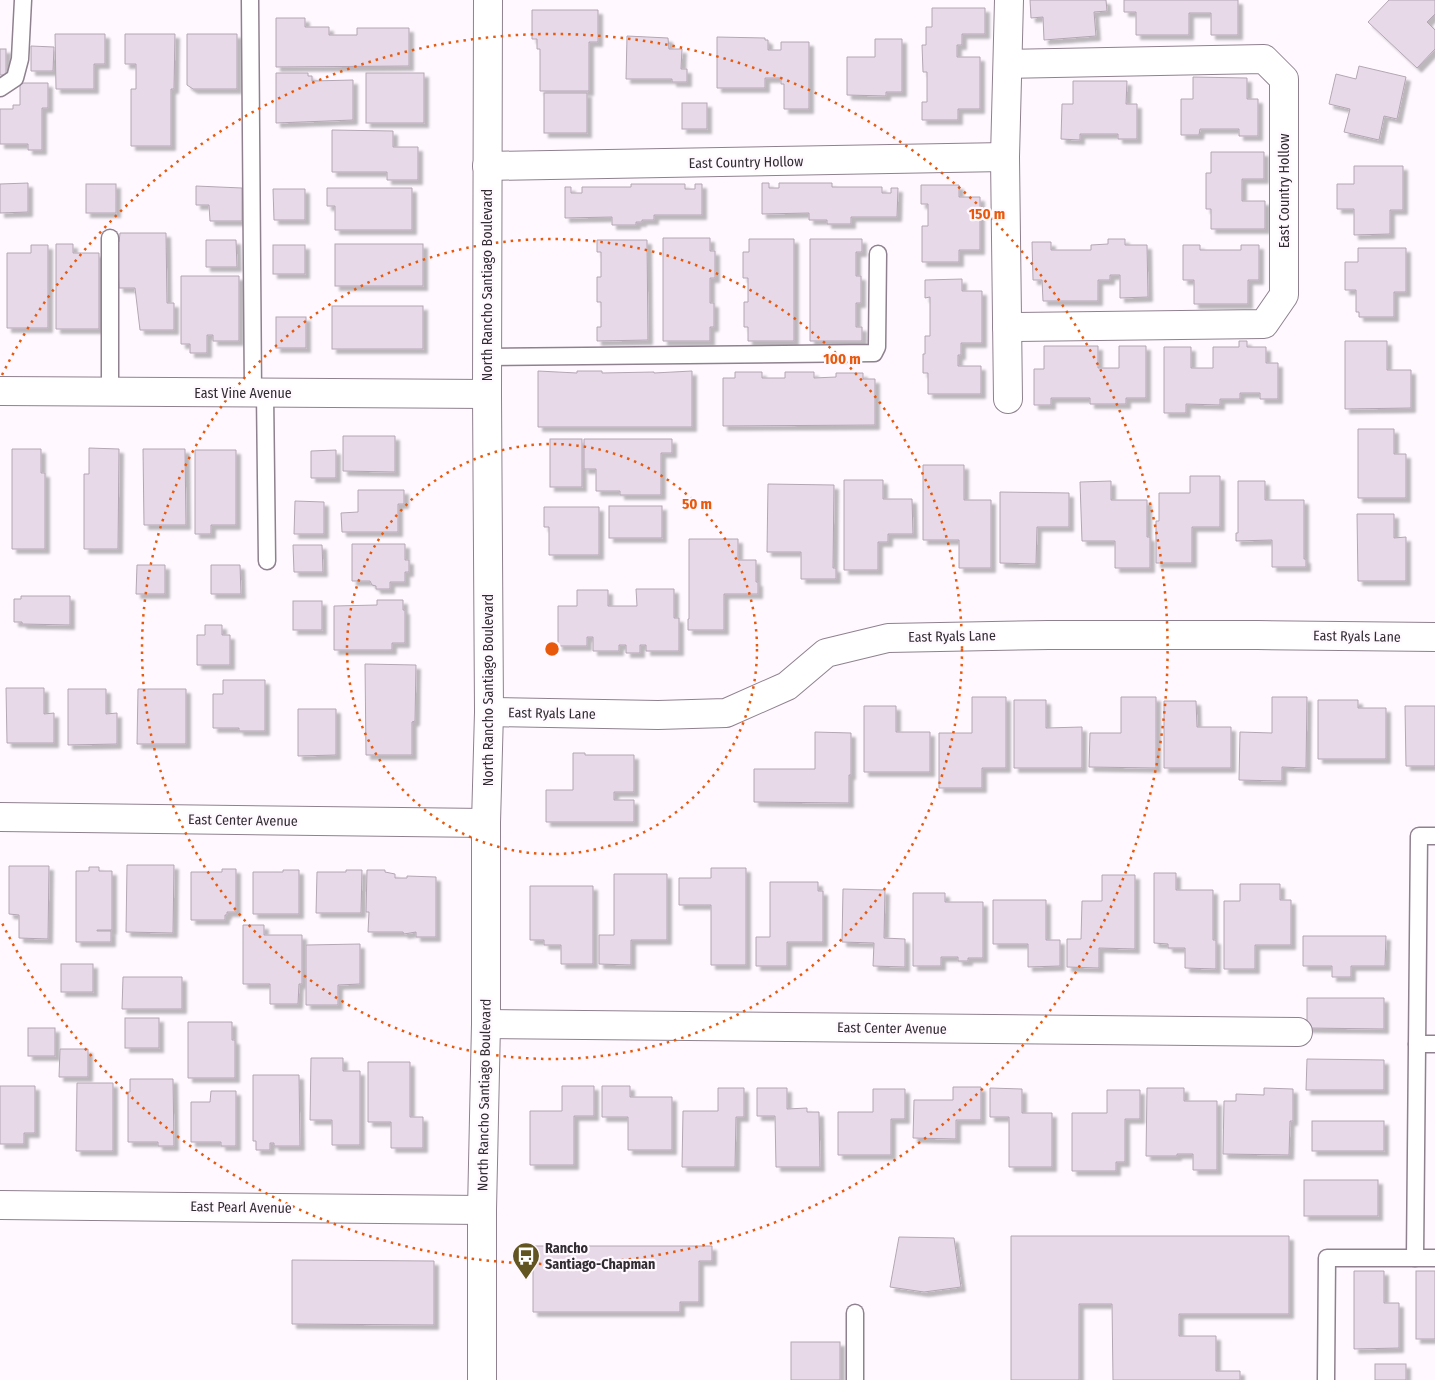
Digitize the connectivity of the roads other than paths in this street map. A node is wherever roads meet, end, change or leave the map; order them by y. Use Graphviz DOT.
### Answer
graph roads {
  1 [pos="23,0"];
  2 [pos="250,0"];
  3 [pos="488,0"];
  4 [pos="1009,0"];
  5 [pos="1008,64"];
  6 [pos="0,88"];
  7 [pos="1005,157"];
  8 [pos="487,166"];
  9 [pos="110,238"];
  10 [pos="878,254"];
  11 [pos="1007,327"];
  12 [pos="487,357"];
  13 [pos="0,391"];
  14 [pos="110,392"];
  15 [pos="259,393"];
  16 [pos="487,394"];
  17 [pos="1008,399"];
  18 [pos="267,561"];
  19 [pos="1435,637"];
  20 [pos="489,712"];
  21 [pos="0,817"];
  22 [pos="486,823"];
  23 [pos="1435,836"];
  24 [pos="486,1024"];
  25 [pos="1298,1032"];
  26 [pos="1417,1044"];
  27 [pos="1435,1044"];
  28 [pos="0,1205"];
  29 [pos="482,1210"];
  30 [pos="1415,1258"];
  31 [pos="1435,1258"];
  32 [pos="855,1313"];
  33 [pos="482,1380"];
  34 [pos="855,1380"];
  35 [pos="1326,1380"];
  1 -- 6 [label="lane"];
  2 -- 15 [label="lane"];
  3 -- 8 [label="street, North Rancho Santiago Boulevard"];
  4 -- 5 [label="street"];
  5 -- 7 [label="street"];
  5 -- 11 [label="street, East Country Hollow"];
  7 -- 8 [label="street, East Country Hollow"];
  7 -- 11 [label="street"];
  8 -- 12 [label="street, North Rancho Santiago Boulevard"];
  9 -- 14 [label="lane"];
  10 -- 12 [label="lane"];
  11 -- 17 [label="street"];
  12 -- 16 [label="street, North Rancho Santiago Boulevard"];
  13 -- 14 [label="street, East Vine Avenue"];
  14 -- 15 [label="street, East Vine Avenue"];
  15 -- 16 [label="street, East Vine Avenue"];
  15 -- 18 [label="lane"];
  16 -- 20 [label="street, North Rancho Santiago Boulevard"];
  19 -- 20 [label="street, East Ryals Lane"];
  20 -- 22 [label="street, North Rancho Santiago Boulevard"];
  21 -- 22 [label="street, East Center Avenue"];
  22 -- 24 [label="street, North Rancho Santiago Boulevard"];
  23 -- 26 [label="lane"];
  24 -- 25 [label="street, East Center Avenue"];
  24 -- 29 [label="street, North Rancho Santiago Boulevard"];
  26 -- 27 [label="lane"];
  26 -- 30 [label="lane"];
  28 -- 29 [label="street, East Pearl Avenue"];
  29 -- 33 [label="street, North Rancho Santiago Boulevard"];
  30 -- 31 [label="lane"];
  30 -- 35 [label="lane"];
  32 -- 34 [label="lane"];
}
